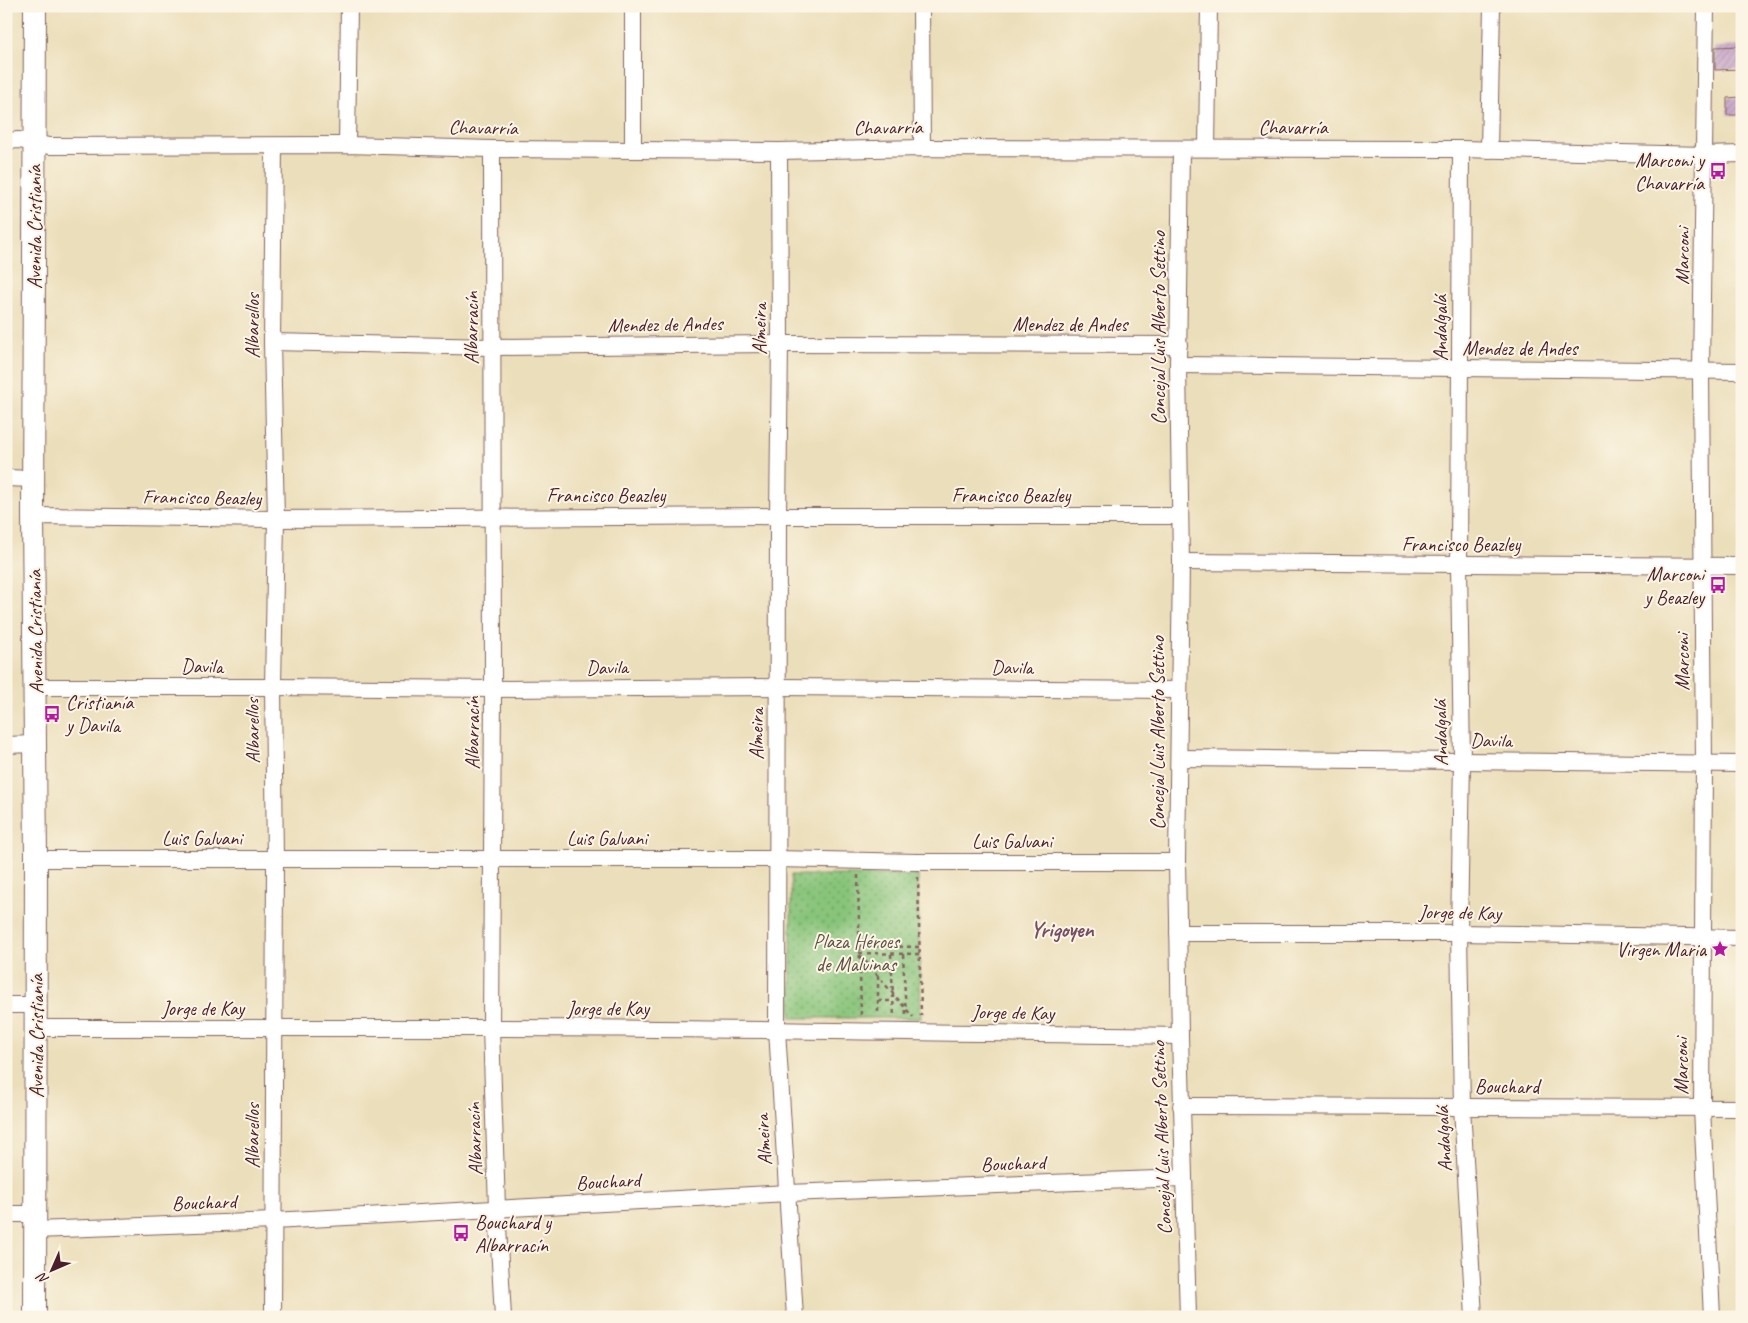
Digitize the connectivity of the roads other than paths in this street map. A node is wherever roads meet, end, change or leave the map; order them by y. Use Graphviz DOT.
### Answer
graph roads {
  1 [pos="35,6"];
  2 [pos="349,6"];
  3 [pos="633,6"];
  4 [pos="921,6"];
  5 [pos="1209,6"];
  6 [pos="1492,6"];
  7 [pos="1706,6"];
  8 [pos="6,141"];
  9 [pos="35,144"];
  10 [pos="348,145"];
  11 [pos="274,146"];
  12 [pos="922,148"];
  13 [pos="1206,148"];
  14 [pos="492,149"];
  15 [pos="1181,149"];
  16 [pos="1461,149"];
  17 [pos="633,150"];
  18 [pos="1489,150"];
  19 [pos="779,151"];
  20 [pos="1742,154"];
  21 [pos="1704,155"];
  22 [pos="272,342"];
  23 [pos="780,344"];
  24 [pos="1179,345"];
  25 [pos="492,347"];
  26 [pos="1178,365"];
  27 [pos="1461,369"];
  28 [pos="1701,371"];
  29 [pos="1742,371"];
  30 [pos="6,478"];
  31 [pos="33,478"];
  32 [pos="33,516"];
  33 [pos="778,516"];
  34 [pos="1180,516"];
  35 [pos="493,517"];
  36 [pos="276,519"];
  37 [pos="1181,562"];
  38 [pos="1459,565"];
  39 [pos="1703,566"];
  40 [pos="1742,566"];
  41 [pos="777,686"];
  42 [pos="273,687"];
  43 [pos="36,688"];
  44 [pos="493,689"];
  45 [pos="1178,690"];
  46 [pos="34,744"];
  47 [pos="6,745"];
  48 [pos="1179,758"];
  49 [pos="1462,761"];
  50 [pos="1704,764"];
  51 [pos="1742,764"];
  52 [pos="36,859"];
  53 [pos="493,859"];
  54 [pos="275,860"];
  55 [pos="776,860"];
  56 [pos="1177,862"];
  57 [pos="1178,933"];
  58 [pos="1459,933"];
  59 [pos="1703,938"];
  60 [pos="1742,938"];
  61 [pos="36,1005"];
  62 [pos="6,1006"];
  63 [pos="36,1028"];
  64 [pos="491,1028"];
  65 [pos="274,1030"];
  66 [pos="776,1030"];
  67 [pos="1180,1036"];
  68 [pos="1182,1106"];
  69 [pos="1462,1106"];
  70 [pos="1702,1108"];
  71 [pos="1742,1108"];
  72 [pos="1183,1178"];
  73 [pos="788,1193"];
  74 [pos="497,1208"];
  75 [pos="6,1214"];
  76 [pos="273,1221"];
  77 [pos="35,1222"];
  78 [pos="35,1317"];
  79 [pos="273,1317"];
  80 [pos="503,1317"];
  81 [pos="795,1317"];
  82 [pos="1188,1317"];
  83 [pos="1474,1317"];
  84 [pos="1712,1317"];
  1 -- 9 [label="street, Avenida Cristianía"];
  2 -- 10 [label="street"];
  3 -- 17 [label="street"];
  4 -- 12 [label="street"];
  5 -- 13 [label="street"];
  6 -- 18 [label="street"];
  7 -- 21 [label="street, Marconi"];
  8 -- 9 [label="street, Chavarría"];
  9 -- 11 [label="street, Chavarría"];
  9 -- 31 [label="street, Avenida Cristianía"];
  10 -- 11 [label="street, Chavarría"];
  10 -- 14 [label="street, Chavarría"];
  11 -- 22 [label="street, Albarellos"];
  12 -- 15 [label="street, Chavarría"];
  12 -- 19 [label="street, Chavarría"];
  13 -- 15 [label="street, Chavarría"];
  13 -- 16 [label="street, Chavarría"];
  14 -- 17 [label="street, Chavarría"];
  14 -- 25 [label="street, Albarracín"];
  15 -- 24 [label="street, Concejal Luis Alberto Settino"];
  16 -- 18 [label="street, Chavarría"];
  16 -- 27 [label="street, Andalgalá"];
  17 -- 19 [label="street, Chavarría"];
  18 -- 21 [label="street, Chavarría"];
  19 -- 23 [label="street, Almeira"];
  20 -- 21 [label="street, Chavarría"];
  21 -- 28 [label="street, Marconi"];
  22 -- 25 [label="street, Mendez de Andes"];
  22 -- 36 [label="street, Albarellos"];
  23 -- 24 [label="street, Mendez de Andes"];
  23 -- 25 [label="street, Mendez de Andes"];
  23 -- 33 [label="street, Almeira"];
  24 -- 26 [label="street, Concejal Luis Alberto Settino"];
  25 -- 35 [label="street, Albarracín"];
  26 -- 27 [label="street, Mendez de Andes"];
  26 -- 34 [label="street, Concejal Luis Alberto Settino"];
  27 -- 28 [label="street, Mendez de Andes"];
  27 -- 38 [label="street, Andalgalá"];
  28 -- 29 [label="street, Mendez de Andes"];
  28 -- 39 [label="street, Marconi"];
  30 -- 31 [label="street"];
  31 -- 32 [label="street, Avenida Cristianía"];
  32 -- 36 [label="street, Francisco Beazley"];
  32 -- 43 [label="street, Avenida Cristianía"];
  33 -- 34 [label="street, Francisco Beazley"];
  33 -- 35 [label="street, Francisco Beazley"];
  33 -- 41 [label="street, Almeira"];
  34 -- 37 [label="street, Concejal Luis Alberto Settino"];
  35 -- 36 [label="street, Francisco Beazley"];
  35 -- 44 [label="street, Albarracín"];
  36 -- 42 [label="street, Albarellos"];
  37 -- 38 [label="street, Francisco Beazley"];
  37 -- 45 [label="street, Concejal Luis Alberto Settino"];
  38 -- 39 [label="street, Francisco Beazley"];
  38 -- 49 [label="street, Andalgalá"];
  39 -- 40 [label="street, Francisco Beazley"];
  39 -- 50 [label="street, Marconi"];
  41 -- 44 [label="street, Davila"];
  41 -- 45 [label="street, Davila"];
  41 -- 55 [label="street, Almeira"];
  42 -- 43 [label="street, Davila"];
  42 -- 44 [label="street, Davila"];
  42 -- 54 [label="street, Albarellos"];
  43 -- 46 [label="street, Avenida Cristianía"];
  44 -- 53 [label="street, Albarracín"];
  45 -- 48 [label="street, Concejal Luis Alberto Settino"];
  46 -- 47 [label="street"];
  46 -- 52 [label="street, Avenida Cristianía"];
  48 -- 49 [label="street, Davila"];
  48 -- 56 [label="street, Concejal Luis Alberto Settino"];
  49 -- 50 [label="street, Davila"];
  49 -- 58 [label="street, Andalgalá"];
  50 -- 51 [label="street, Davila"];
  50 -- 59 [label="street, Marconi"];
  52 -- 54 [label="street, Luis Galvani"];
  52 -- 61 [label="street, Avenida Cristianía"];
  53 -- 54 [label="street, Luis Galvani"];
  53 -- 55 [label="street, Luis Galvani"];
  53 -- 64 [label="street, Albarracín"];
  54 -- 65 [label="street, Albarellos"];
  55 -- 56 [label="street, Luis Galvani"];
  55 -- 66 [label="street, Almeira"];
  56 -- 57 [label="street, Concejal Luis Alberto Settino"];
  57 -- 58 [label="street, Jorge de Kay"];
  57 -- 67 [label="street, Concejal Luis Alberto Settino"];
  58 -- 59 [label="street, Jorge de Kay"];
  58 -- 69 [label="street, Andalgalá"];
  59 -- 60 [label="street, Jorge de Kay"];
  59 -- 70 [label="street, Marconi"];
  61 -- 62 [label="street"];
  61 -- 63 [label="street, Avenida Cristianía"];
  63 -- 65 [label="street, Jorge de Kay"];
  63 -- 77 [label="street, Avenida Cristianía"];
  64 -- 65 [label="street, Jorge de Kay"];
  64 -- 66 [label="street, Jorge de Kay"];
  64 -- 74 [label="street, Albarracín"];
  65 -- 76 [label="street, Albarellos"];
  66 -- 67 [label="street, Jorge de Kay"];
  66 -- 73 [label="street, Almeira"];
  67 -- 68 [label="street, Concejal Luis Alberto Settino"];
  68 -- 69 [label="street, Bouchard"];
  68 -- 72 [label="street, Concejal Luis Alberto Settino"];
  69 -- 70 [label="street, Bouchard"];
  69 -- 83 [label="street, Andalgalá"];
  70 -- 71 [label="street, Bouchard"];
  70 -- 84 [label="street, Marconi"];
  72 -- 73 [label="street, Bouchard"];
  72 -- 82 [label="street, Concejal Luis Alberto Settino"];
  73 -- 74 [label="street, Bouchard"];
  73 -- 81 [label="street, Almeira"];
  74 -- 76 [label="street, Bouchard"];
  74 -- 80 [label="street, Albarracín"];
  75 -- 77 [label="street, Bouchard"];
  76 -- 77 [label="street, Bouchard"];
  76 -- 79 [label="street, Albarellos"];
  77 -- 78 [label="street, Avenida Cristianía"];
}
